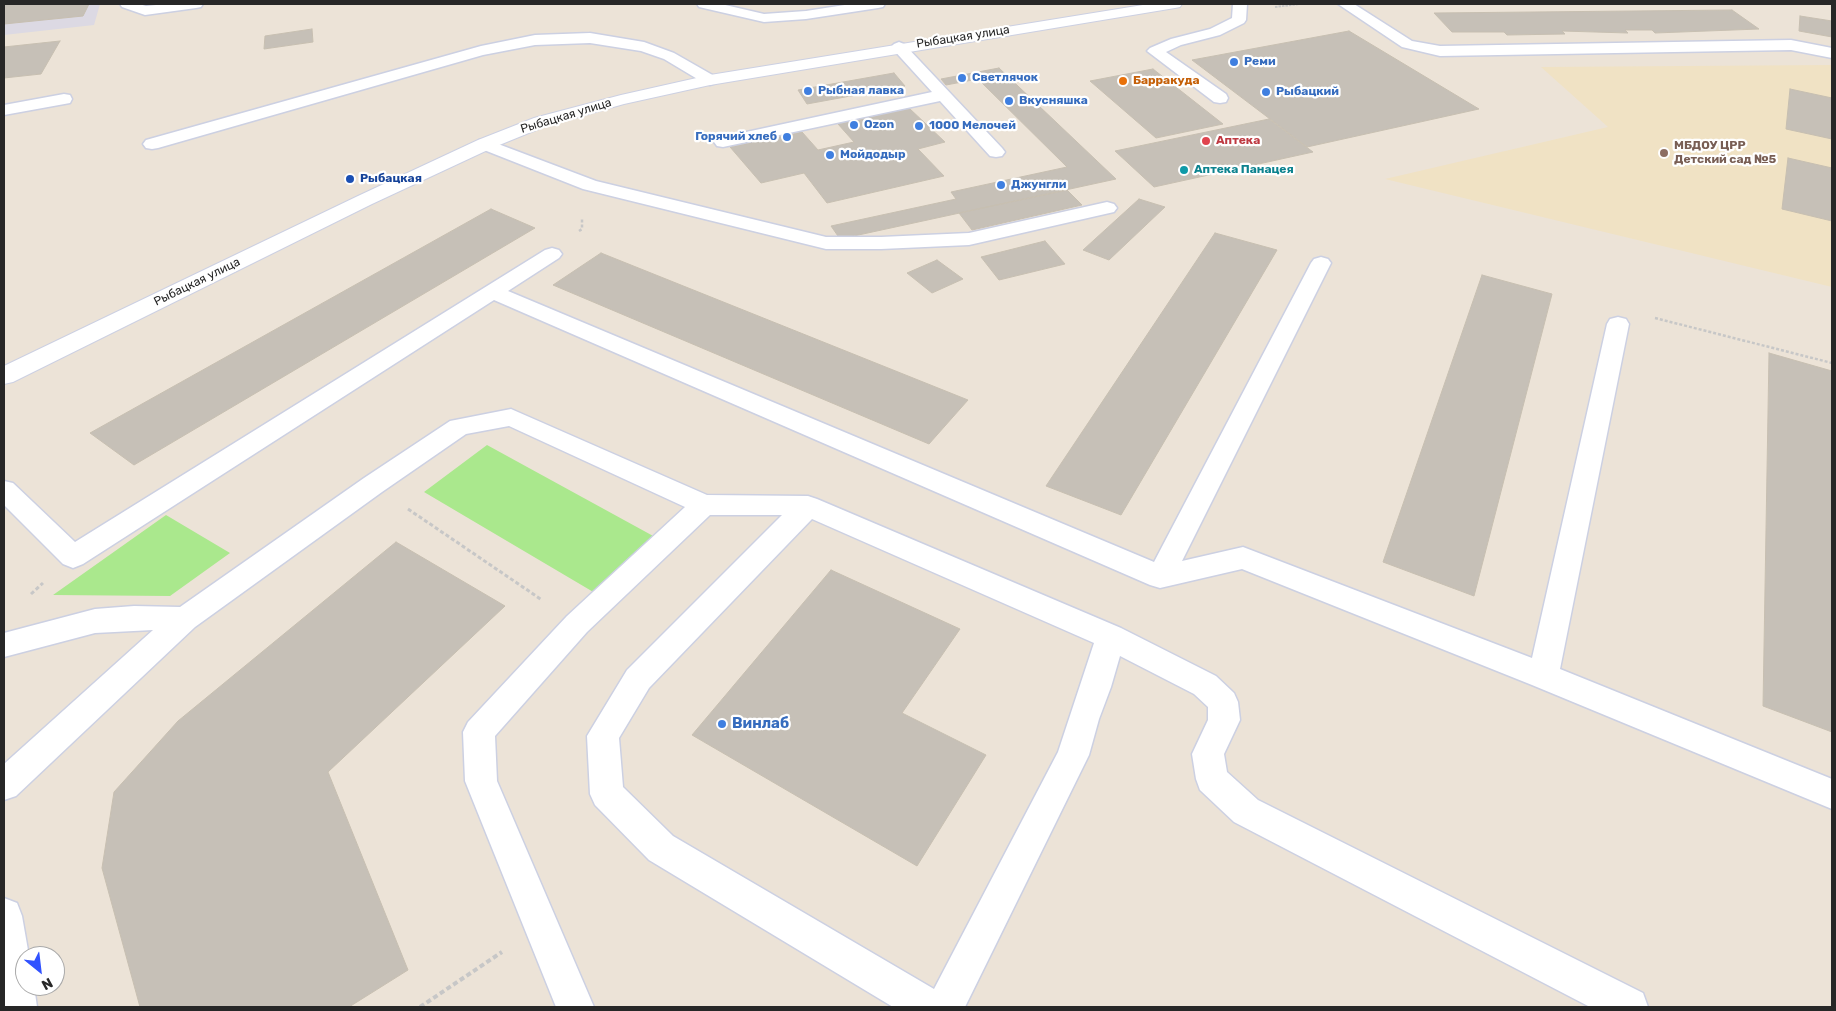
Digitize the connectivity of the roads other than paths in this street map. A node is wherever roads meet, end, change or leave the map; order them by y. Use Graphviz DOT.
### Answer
graph roads {
  1 [pos="127,4"];
  2 [pos="196,4"];
  3 [pos="704,4"];
  4 [pos="878,4"];
  5 [pos="1175,4"];
  6 [pos="1240,4"];
  7 [pos="1345,4"];
  8 [pos="899,47"];
  9 [pos="1832,53"];
  10 [pos="710,80"];
  11 [pos="943,94"];
  12 [pos="1220,98"];
  13 [pos="64,99"];
  14 [pos="4,110"];
  15 [pos="723,142"];
  16 [pos="152,144"];
  17 [pos="485,144"];
  18 [pos="996,152"];
  19 [pos="1107,208"];
  20 [pos="552,254"];
  21 [pos="1321,263"];
  22 [pos="493,292"];
  23 [pos="1618,324"];
  24 [pos="4,376"];
  25 [pos="4,490"];
  26 [pos="704,505"];
  27 [pos="808,506"];
  28 [pos="1160,577"];
  29 [pos="185,619"];
  30 [pos="1111,638"];
  31 [pos="4,645"];
  32 [pos="1542,676"];
  33 [pos="4,785"];
  34 [pos="1832,794"];
  35 [pos="4,916"];
  36 [pos="18,1007"];
  37 [pos="575,1007"];
  38 [pos="929,1007"];
  39 [pos="945,1007"];
  40 [pos="1629,1007"];
  1 -- 2 [label="lane"];
  3 -- 4 [label="lane"];
  5 -- 8 [label="main road, Рыбацкая улица"];
  6 -- 12 [label="lane"];
  7 -- 9 [label="lane"];
  8 -- 10 [label="main road, Рыбацкая улица"];
  8 -- 11 [label="lane"];
  10 -- 16 [label="lane"];
  10 -- 17 [label="main road, Рыбацкая улица"];
  11 -- 15 [label="lane"];
  11 -- 18 [label="lane"];
  13 -- 14 [label="lane"];
  17 -- 19 [label="lane"];
  17 -- 24 [label="main road, Рыбацкая улица"];
  20 -- 22 [label="lane"];
  21 -- 28 [label="lane"];
  22 -- 25 [label="lane"];
  22 -- 28 [label="lane"];
  23 -- 32 [label="lane"];
  26 -- 27 [label="lane"];
  26 -- 29 [label="lane"];
  26 -- 37 [label="lane"];
  27 -- 30 [label="lane"];
  27 -- 38 [label="lane"];
  28 -- 32 [label="lane"];
  29 -- 31 [label="lane"];
  29 -- 33 [label="lane"];
  30 -- 39 [label="lane"];
  30 -- 40 [label="lane"];
  32 -- 34 [label="lane"];
  35 -- 36 [label="lane"];
}
